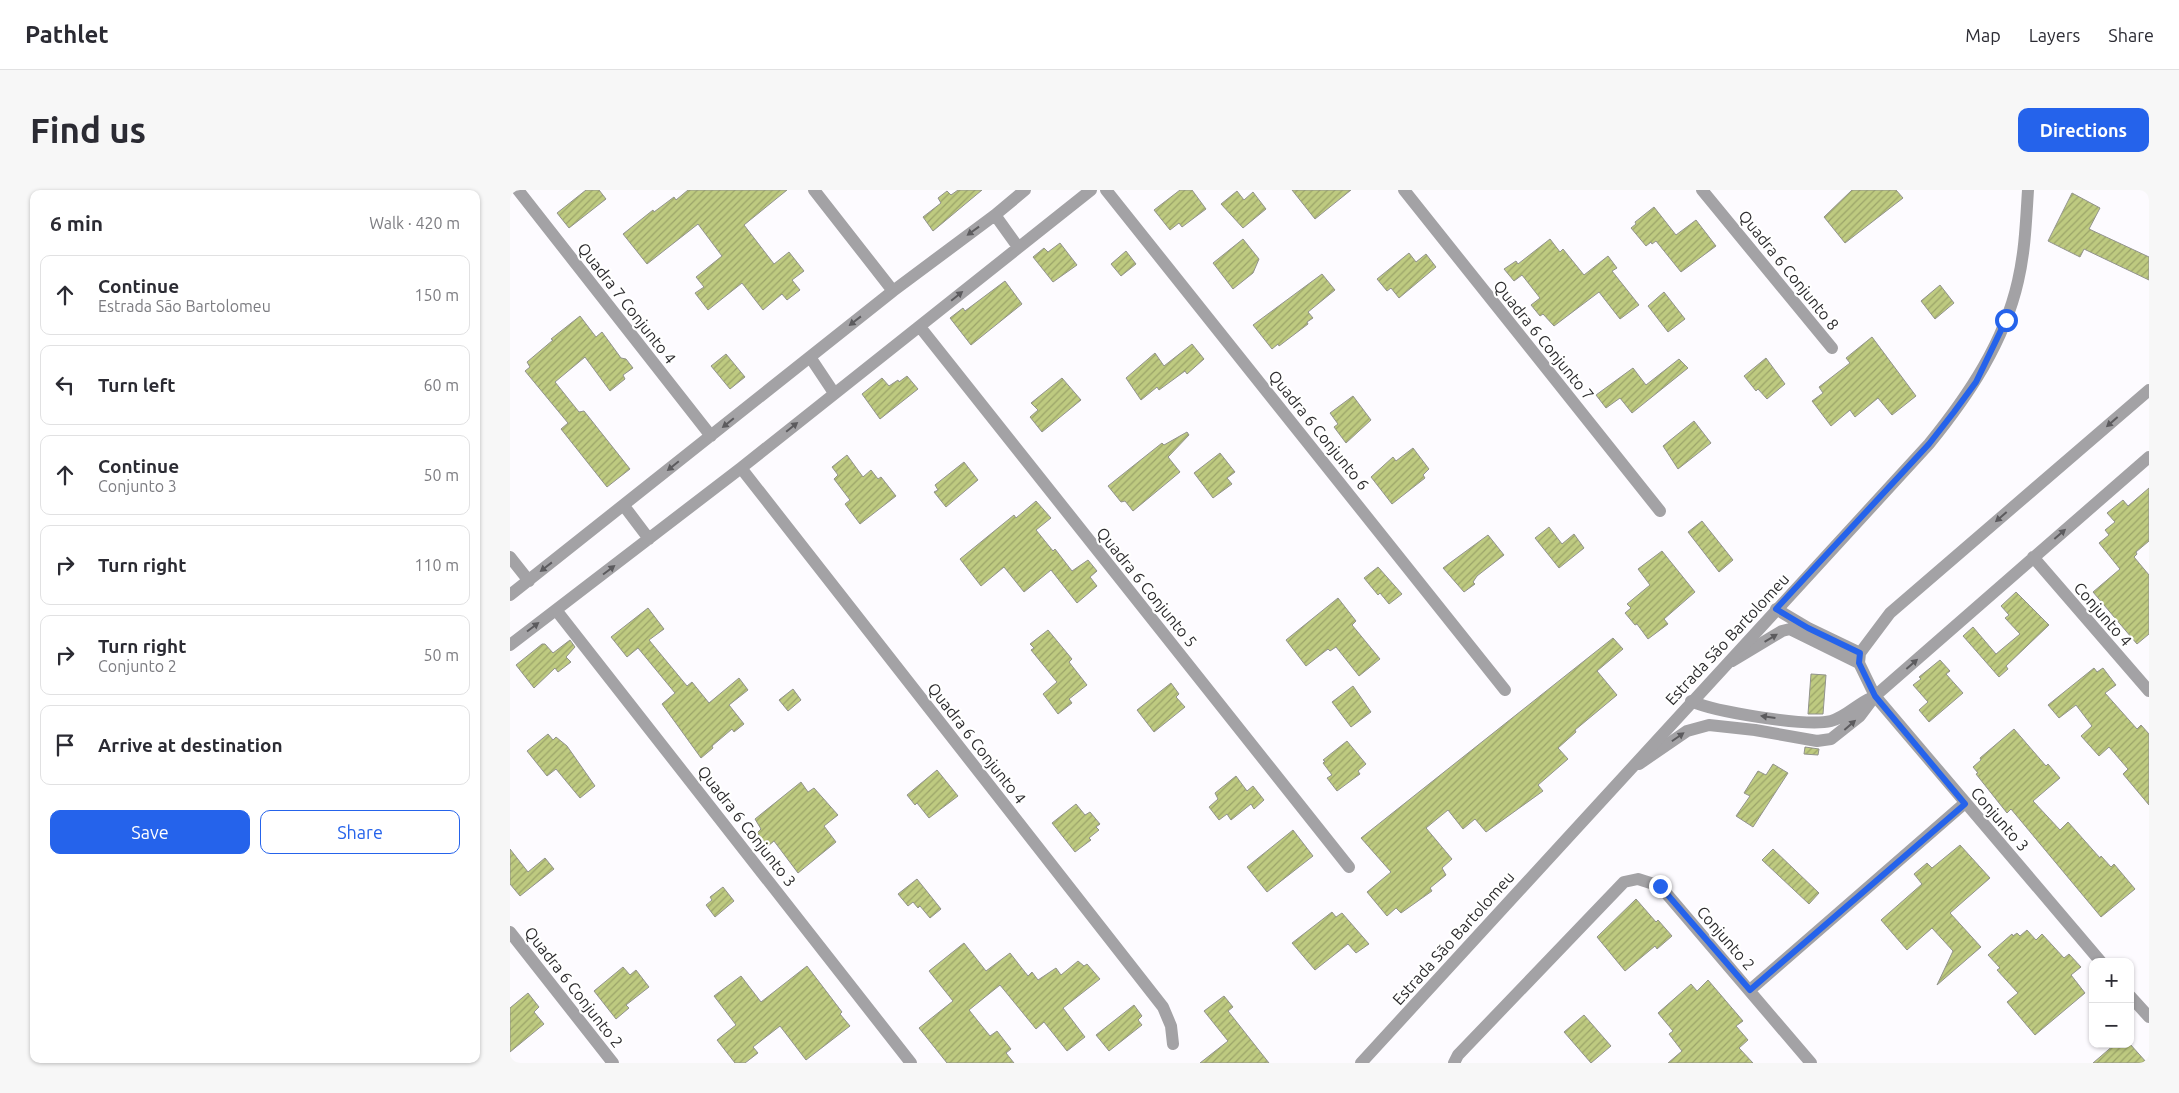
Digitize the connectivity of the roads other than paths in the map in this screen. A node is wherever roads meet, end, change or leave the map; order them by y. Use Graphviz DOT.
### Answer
graph roads {
  1 [pos="518,190"];
  2 [pos="814,190"];
  3 [pos="1025,190"];
  4 [pos="1091,190"];
  5 [pos="1106,190"];
  6 [pos="1404,190"];
  7 [pos="1702,190"];
  8 [pos="2028,190"];
  9 [pos="995,215"];
  10 [pos="1018,247"];
  11 [pos="893,291"];
  12 [pos="920,327"];
  13 [pos="1832,348"];
  14 [pos="810,357"];
  15 [pos="2149,390"];
  16 [pos="834,393"];
  17 [pos="711,436"];
  18 [pos="2149,457"];
  19 [pos="741,468"];
  20 [pos="624,506"];
  21 [pos="1660,511"];
  22 [pos="649,539"];
  23 [pos="510,557"];
  24 [pos="2033,557"];
  25 [pos="528,581"];
  26 [pos="510,595"];
  27 [pos="1776,609"];
  28 [pos="556,610"];
  29 [pos="510,645"];
  30 [pos="1860,658"];
  31 [pos="1723,666"];
  32 [pos="1505,690"];
  33 [pos="2149,691"];
  34 [pos="1875,696"];
  35 [pos="1691,701"];
  36 [pos="1624,775"];
  37 [pos="1965,804"];
  38 [pos="1349,867"];
  39 [pos="510,932"];
  40 [pos="2098,958"];
  41 [pos="1750,990"];
  42 [pos="2134,1000"];
  43 [pos="2149,1017"];
  44 [pos="1173,1044"];
  45 [pos="1456,1059"];
  46 [pos="613,1063"];
  47 [pos="911,1063"];
  48 [pos="1361,1063"];
  49 [pos="1811,1063"];
  1 -- 17 [label="street, Quadra 7 Conjunto 4"];
  2 -- 11 [label="street"];
  3 -- 9 [label="street"];
  4 -- 10 [label="street"];
  5 -- 32 [label="street, Quadra 6 Conjunto 6"];
  6 -- 21 [label="street, Quadra 6 Conjunto 7"];
  7 -- 13 [label="street, Quadra 6 Conjunto 8"];
  8 -- 27 [label="street, Estrada São Bartolomeu"];
  9 -- 10 [label="street"];
  9 -- 11 [label="street, one-way"];
  12 -- 10 [label="street, one-way"];
  11 -- 14 [label="street, one-way"];
  12 -- 16 [label="street"];
  12 -- 38 [label="street, Quadra 6 Conjunto 5"];
  14 -- 16 [label="street"];
  14 -- 17 [label="street, one-way"];
  15 -- 30 [label="street, one-way"];
  19 -- 16 [label="street, one-way"];
  17 -- 20 [label="street, one-way"];
  24 -- 18 [label="street, one-way"];
  19 -- 22 [label="street"];
  19 -- 44 [label="street, Quadra 6 Conjunto 4"];
  20 -- 22 [label="street"];
  20 -- 25 [label="street, one-way"];
  28 -- 22 [label="street, one-way"];
  23 -- 25 [label="street"];
  24 -- 33 [label="street, Conjunto 4"];
  34 -- 24 [label="street, one-way"];
  25 -- 26 [label="street"];
  27 -- 30 [label="street"];
  27 -- 31 [label="street, Estrada São Bartolomeu"];
  29 -- 28 [label="street, one-way"];
  28 -- 47 [label="street, Quadra 6 Conjunto 3"];
  31 -- 30 [label="street, one-way"];
  30 -- 34 [label="street, Conjunto 3"];
  31 -- 35 [label="street, Estrada São Bartolomeu"];
  34 -- 35 [label="street, one-way"];
  36 -- 34 [label="street, one-way"];
  34 -- 37 [label="street, Conjunto 3"];
  35 -- 36 [label="street, Estrada São Bartolomeu"];
  36 -- 48 [label="street, Estrada São Bartolomeu"];
  37 -- 40 [label="street, Conjunto 3"];
  37 -- 41 [label="street"];
  39 -- 46 [label="street, Quadra 6 Conjunto 2"];
  41 -- 45 [label="street, Conjunto 2"];
  41 -- 49 [label="street, Conjunto 2"];
  42 -- 43 [label="street"];
}
